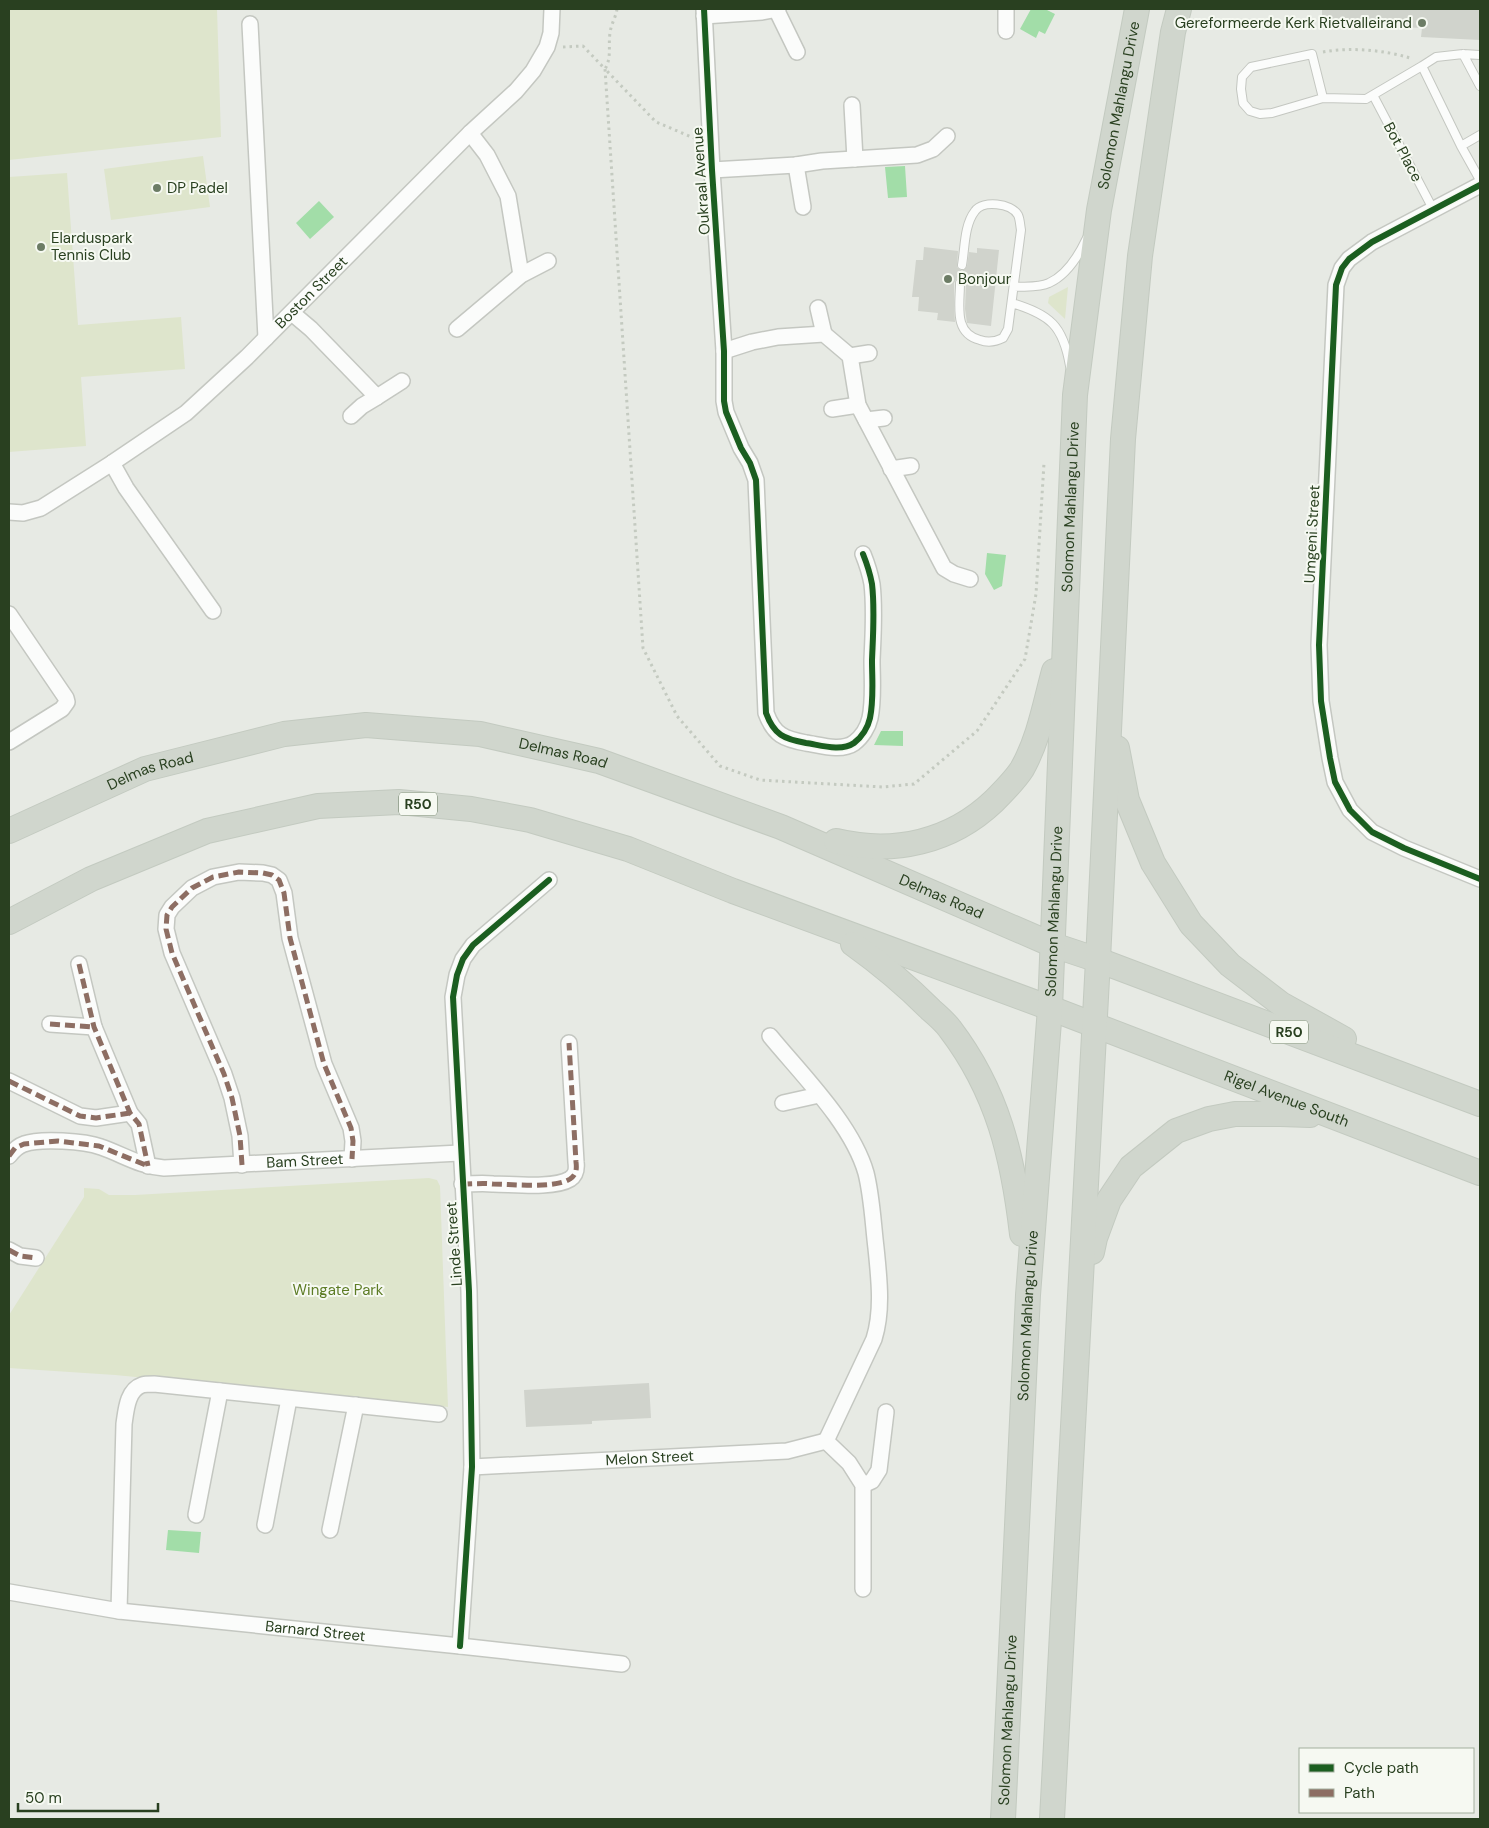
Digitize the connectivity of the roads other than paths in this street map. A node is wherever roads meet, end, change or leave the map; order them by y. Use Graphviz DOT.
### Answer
graph roads {
  1 [pos="552,9"];
  2 [pos="777,9"];
  3 [pos="1006,9"];
  4 [pos="1137,9"];
  5 [pos="1179,9"];
  6 [pos="741,11"];
  7 [pos="704,12"];
  8 [pos="250,24"];
  9 [pos="1006,30"];
  10 [pos="797,52"];
  11 [pos="1463,54"];
  12 [pos="1480,55"];
  13 [pos="1422,66"];
  14 [pos="1480,86"];
  15 [pos="1373,95"];
  16 [pos="1323,98"];
  17 [pos="852,105"];
  18 [pos="470,133"];
  19 [pos="1480,135"];
  20 [pos="947,136"];
  21 [pos="1461,146"];
  22 [pos="855,159"];
  23 [pos="796,165"];
  24 [pos="712,170"];
  25 [pos="1480,180"];
  26 [pos="1480,185"];
  27 [pos="803,207"];
  28 [pos="1099,210"];
  29 [pos="1433,210"];
  30 [pos="548,261"];
  31 [pos="962,265"];
  32 [pos="521,275"];
  33 [pos="960,284"];
  34 [pos="1014,287"];
  35 [pos="1012,303"];
  36 [pos="818,308"];
  37 [pos="292,313"];
  38 [pos="457,329"];
  39 [pos="824,334"];
  40 [pos="266,338"];
  41 [pos="724,351"];
  42 [pos="869,353"];
  43 [pos="850,356"];
  44 [pos="402,381"];
  45 [pos="1075,395"];
  46 [pos="377,397"];
  47 [pos="858,406"];
  48 [pos="832,409"];
  49 [pos="351,416"];
  50 [pos="884,418"];
  51 [pos="866,420"];
  52 [pos="112,463"];
  53 [pos="911,466"];
  54 [pos="891,469"];
  55 [pos="9,512"];
  56 [pos="862,554"];
  57 [pos="970,579"];
  58 [pos="213,611"];
  59 [pos="9,614"];
  60 [pos="1065,631"];
  61 [pos="1109,709"];
  62 [pos="9,742"];
  63 [pos="780,827"];
  64 [pos="9,831"];
  65 [pos="1480,879"];
  66 [pos="549,880"];
  67 [pos="9,922"];
  68 [pos="829,927"];
  69 [pos="1053,946"];
  70 [pos="1098,960"];
  71 [pos="79,964"];
  72 [pos="1050,1008"];
  73 [pos="50,1024"];
  74 [pos="1094,1026"];
  75 [pos="94,1027"];
  76 [pos="770,1036"];
  77 [pos="569,1043"];
  78 [pos="9,1081"];
  79 [pos="819,1095"];
  80 [pos="1472,1101"];
  81 [pos="783,1103"];
  82 [pos="130,1112"];
  83 [pos="1334,1117"];
  84 [pos="460,1153"];
  85 [pos="9,1156"];
  86 [pos="352,1159"];
  87 [pos="242,1165"];
  88 [pos="148,1166"];
  89 [pos="1480,1173"];
  90 [pos="462,1184"];
  91 [pos="9,1250"];
  92 [pos="36,1258"];
  93 [pos="1028,1295"];
  94 [pos="1079,1316"];
  95 [pos="220,1391"];
  96 [pos="288,1399"];
  97 [pos="356,1405"];
  98 [pos="886,1412"];
  99 [pos="440,1414"];
  100 [pos="826,1441"];
  101 [pos="472,1467"];
  102 [pos="863,1485"];
  103 [pos="196,1515"];
  104 [pos="265,1525"];
  105 [pos="330,1530"];
  106 [pos="863,1589"];
  107 [pos="9,1592"];
  108 [pos="119,1611"];
  109 [pos="460,1646"];
  110 [pos="622,1664"];
  111 [pos="1003,1819"];
  112 [pos="1052,1819"];
  1 -- 18 [label="street, Boston Street"];
  2 -- 6 [label="street"];
  2 -- 10 [label="street"];
  3 -- 9 [label="street"];
  4 -- 28 [label="main road, Solomon Mahlangu Drive"];
  5 -- 61 [label="main road"];
  6 -- 7 [label="street"];
  7 -- 24 [label="street, Oukraal Avenue"];
  8 -- 40 [label="street"];
  11 -- 12 [label="lane"];
  11 -- 13 [label="lane"];
  11 -- 14 [label="lane"];
  13 -- 15 [label="lane"];
  13 -- 21 [label="lane"];
  15 -- 16 [label="lane"];
  15 -- 29 [label="lane, Bot Place"];
  16 -- 16 [label="lane"];
  17 -- 22 [label="street"];
  18 -- 32 [label="street"];
  18 -- 37 [label="street, Boston Street"];
  19 -- 21 [label="lane"];
  20 -- 22 [label="street"];
  21 -- 25 [label="lane"];
  22 -- 23 [label="street"];
  23 -- 24 [label="street"];
  23 -- 27 [label="street"];
  24 -- 41 [label="street, Oukraal Avenue"];
  26 -- 29 [label="street, Umgeni Street"];
  28 -- 34 [label="lane"];
  28 -- 45 [label="main road, Solomon Mahlangu Drive"];
  29 -- 65 [label="street, Umgeni Street"];
  30 -- 32 [label="street"];
  31 -- 34 [label="lane"];
  32 -- 38 [label="street"];
  33 -- 35 [label="lane"];
  34 -- 35 [label="lane"];
  35 -- 45 [label="lane"];
  36 -- 39 [label="street"];
  37 -- 40 [label="street, Boston Street"];
  37 -- 46 [label="street"];
  39 -- 41 [label="street"];
  39 -- 43 [label="street"];
  40 -- 52 [label="street, Boston Street"];
  41 -- 56 [label="street, Oukraal Avenue"];
  42 -- 43 [label="street"];
  43 -- 47 [label="street"];
  44 -- 46 [label="street"];
  45 -- 60 [label="main road, Solomon Mahlangu Drive"];
  46 -- 49 [label="street"];
  47 -- 48 [label="street"];
  47 -- 51 [label="street"];
  50 -- 51 [label="street"];
  51 -- 54 [label="street"];
  52 -- 55 [label="street, Boston Street"];
  52 -- 58 [label="street"];
  53 -- 54 [label="street"];
  54 -- 57 [label="street"];
  59 -- 62 [label="street"];
  60 -- 63 [label="main road"];
  60 -- 69 [label="main road, Solomon Mahlangu Drive"];
  61 -- 70 [label="main road"];
  61 -- 80 [label="main road"];
  63 -- 64 [label="main road, Delmas Road / R50"];
  63 -- 69 [label="main road, Delmas Road / R50"];
  66 -- 84 [label="street, Linde Street"];
  67 -- 68 [label="main road, R50"];
  68 -- 72 [label="main road, R50"];
  68 -- 93 [label="main road"];
  69 -- 70 [label="main road, Delmas Road / R50"];
  69 -- 72 [label="main road, Solomon Mahlangu Drive"];
  70 -- 74 [label="main road"];
  70 -- 80 [label="main road, R50"];
  71 -- 75 [label="street"];
  72 -- 74 [label="main road, R50"];
  72 -- 93 [label="main road, Solomon Mahlangu Drive"];
  73 -- 75 [label="street"];
  74 -- 83 [label="main road, Rigel Avenue South / R50"];
  74 -- 94 [label="main road"];
  75 -- 82 [label="street"];
  76 -- 79 [label="street"];
  77 -- 90 [label="street"];
  78 -- 82 [label="street"];
  79 -- 81 [label="street"];
  79 -- 100 [label="street"];
  82 -- 88 [label="street"];
  83 -- 89 [label="main road, Rigel Avenue South / R50"];
  83 -- 94 [label="main road"];
  84 -- 86 [label="street, Bam Street"];
  84 -- 90 [label="street, Linde Street"];
  85 -- 88 [label="street, Bam Street"];
  86 -- 87 [label="street, Bam Street"];
  86 -- 87 [label="street"];
  87 -- 88 [label="street, Bam Street"];
  90 -- 101 [label="street, Linde Street"];
  91 -- 92 [label="street"];
  93 -- 111 [label="main road, Solomon Mahlangu Drive"];
  94 -- 112 [label="main road"];
  95 -- 96 [label="street"];
  95 -- 103 [label="street"];
  95 -- 108 [label="street"];
  96 -- 97 [label="street"];
  96 -- 104 [label="street"];
  97 -- 99 [label="street"];
  97 -- 105 [label="street"];
  98 -- 102 [label="street"];
  100 -- 101 [label="street, Melon Street"];
  100 -- 102 [label="street"];
  101 -- 109 [label="street, Linde Street"];
  102 -- 106 [label="street"];
  107 -- 108 [label="street, Barnard Street"];
  108 -- 109 [label="street, Barnard Street"];
  109 -- 110 [label="street, Barnard Street"];
}
